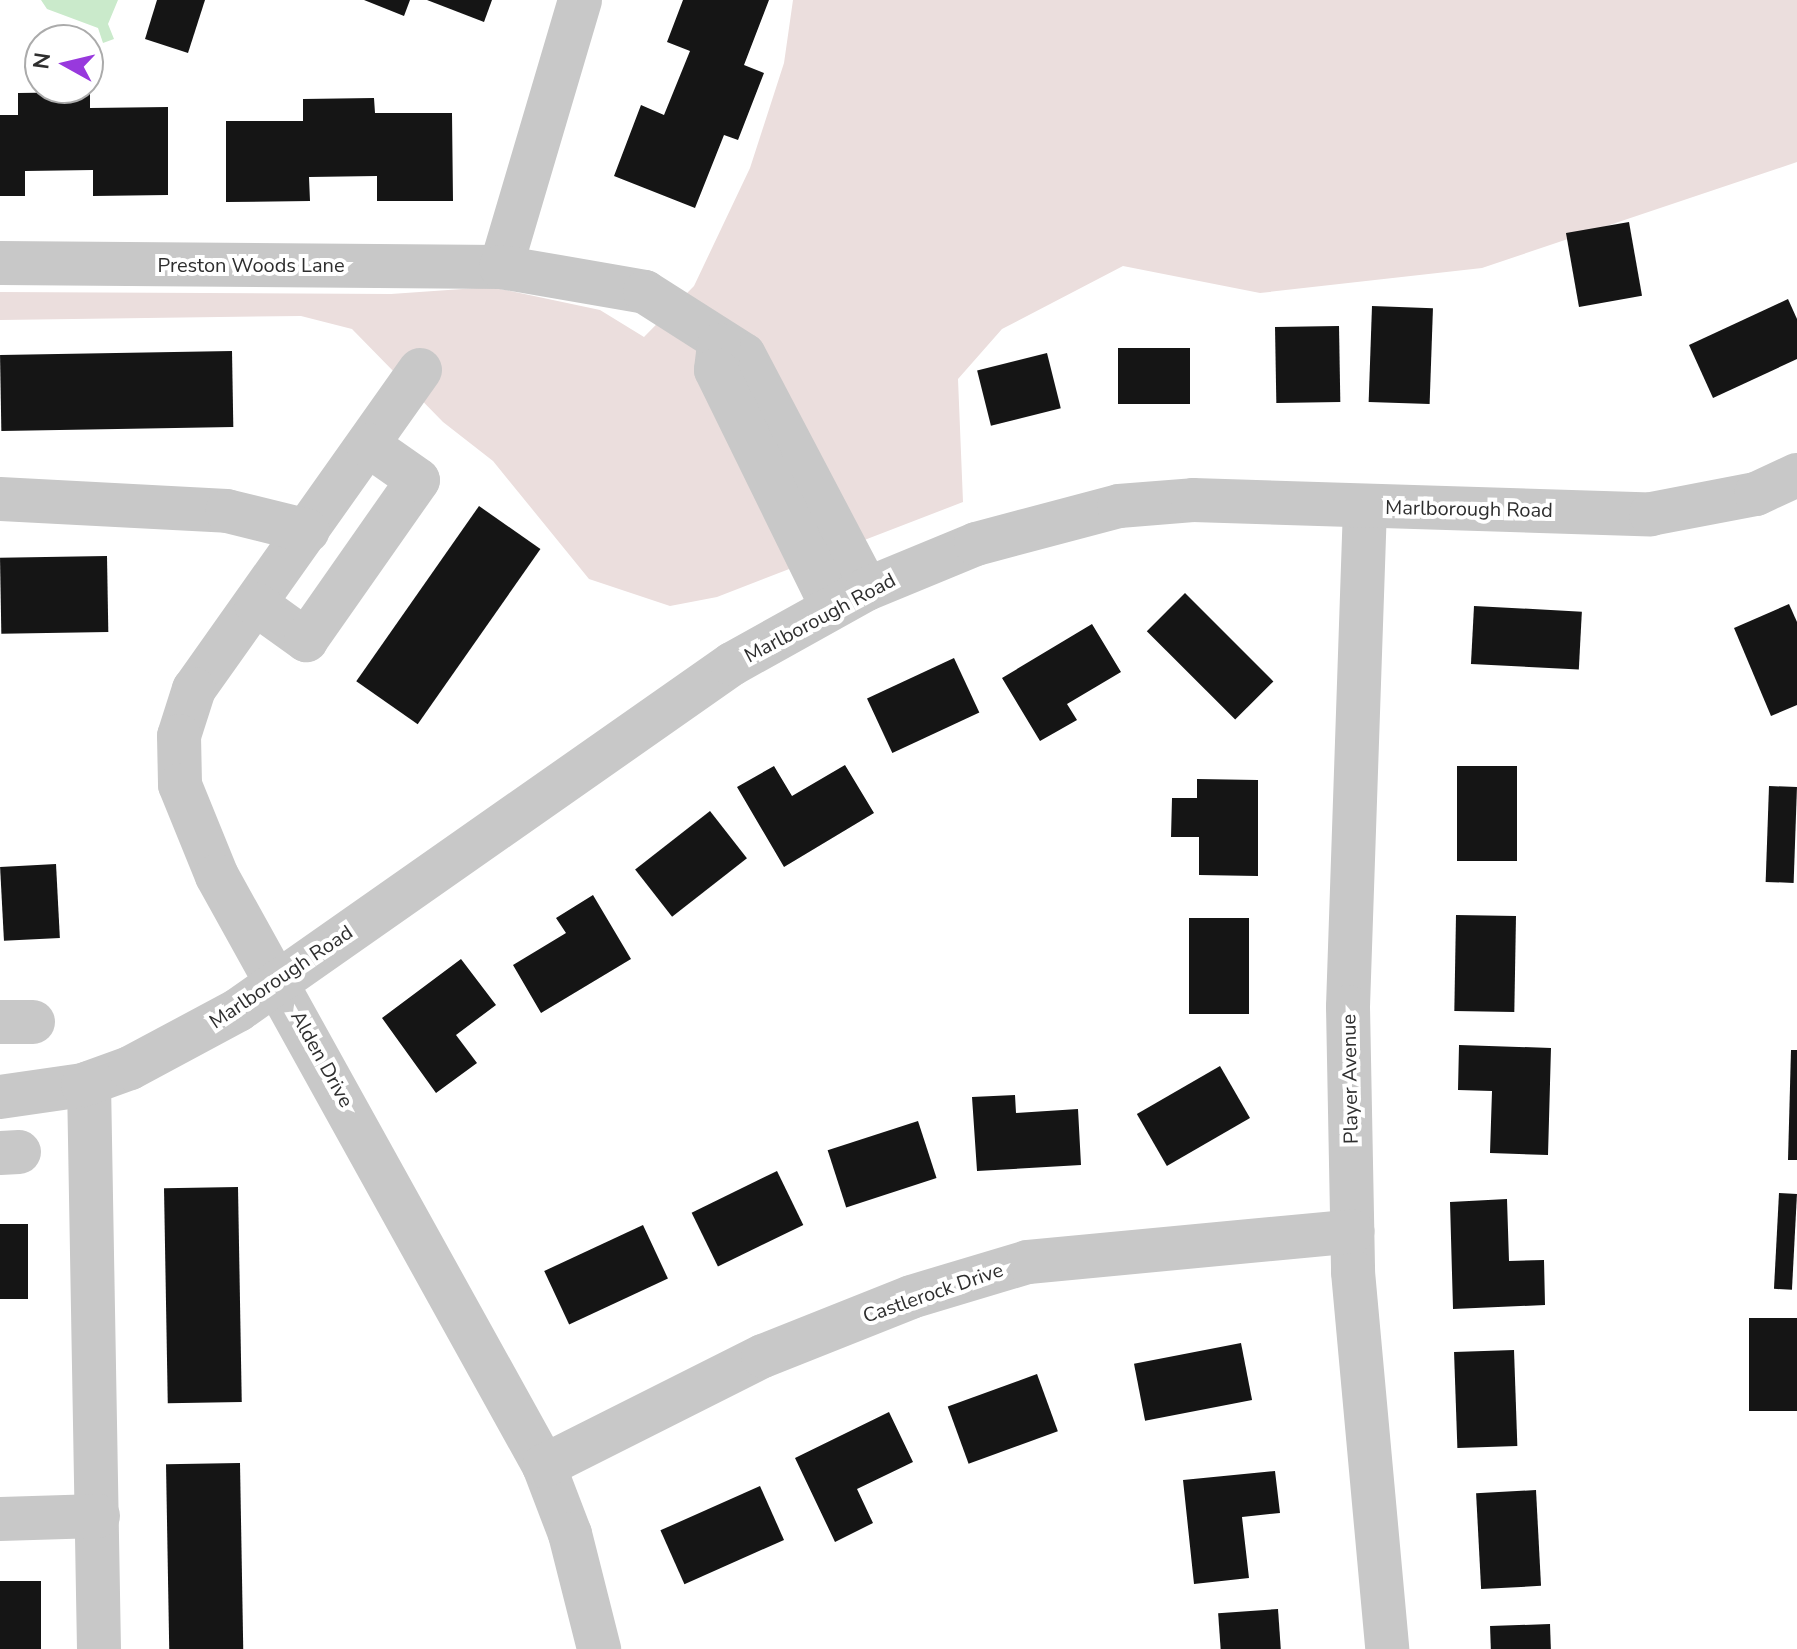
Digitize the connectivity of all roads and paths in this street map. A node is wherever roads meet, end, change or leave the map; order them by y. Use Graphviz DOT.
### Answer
graph roads {
  1 [pos="580,0"];
  2 [pos="0,263"];
  3 [pos="501,267"];
  4 [pos="420,370"];
  5 [pos="368,445"];
  6 [pos="1797,475"];
  7 [pos="0,499"];
  8 [pos="1365,507"];
  9 [pos="308,531"];
  10 [pos="850,598"];
  11 [pos="256,604"];
  12 [pos="278,981"];
  13 [pos="89,1083"];
  14 [pos="0,1097"];
  15 [pos="1353,1231"];
  16 [pos="544,1466"];
  17 [pos="98,1516"];
  18 [pos="0,1519"];
  19 [pos="99,1649"];
  20 [pos="599,1649"];
  21 [pos="1387,1649"];
  1 -- 3 [label="street"];
  2 -- 3 [label="street, Preston Woods Lane"];
  3 -- 10 [label="street, Preston Woods Lane"];
  4 -- 5 [label="street, Alden Drive"];
  5 -- 9 [label="street, Alden Drive"];
  5 -- 11 [label="street"];
  6 -- 8 [label="street, Marlborough Road"];
  7 -- 9 [label="street"];
  8 -- 10 [label="street, Marlborough Road"];
  8 -- 15 [label="street, Player Avenue"];
  9 -- 11 [label="street, Alden Drive"];
  10 -- 12 [label="street, Marlborough Road"];
  11 -- 12 [label="street, Alden Drive"];
  12 -- 13 [label="street, Marlborough Road"];
  12 -- 16 [label="street, Alden Drive"];
  13 -- 14 [label="street, Marlborough Road"];
  13 -- 17 [label="street"];
  15 -- 16 [label="street, Castlerock Drive"];
  15 -- 21 [label="street, Player Avenue"];
  16 -- 20 [label="street, Alden Drive"];
  17 -- 18 [label="street"];
  17 -- 19 [label="street"];
}
